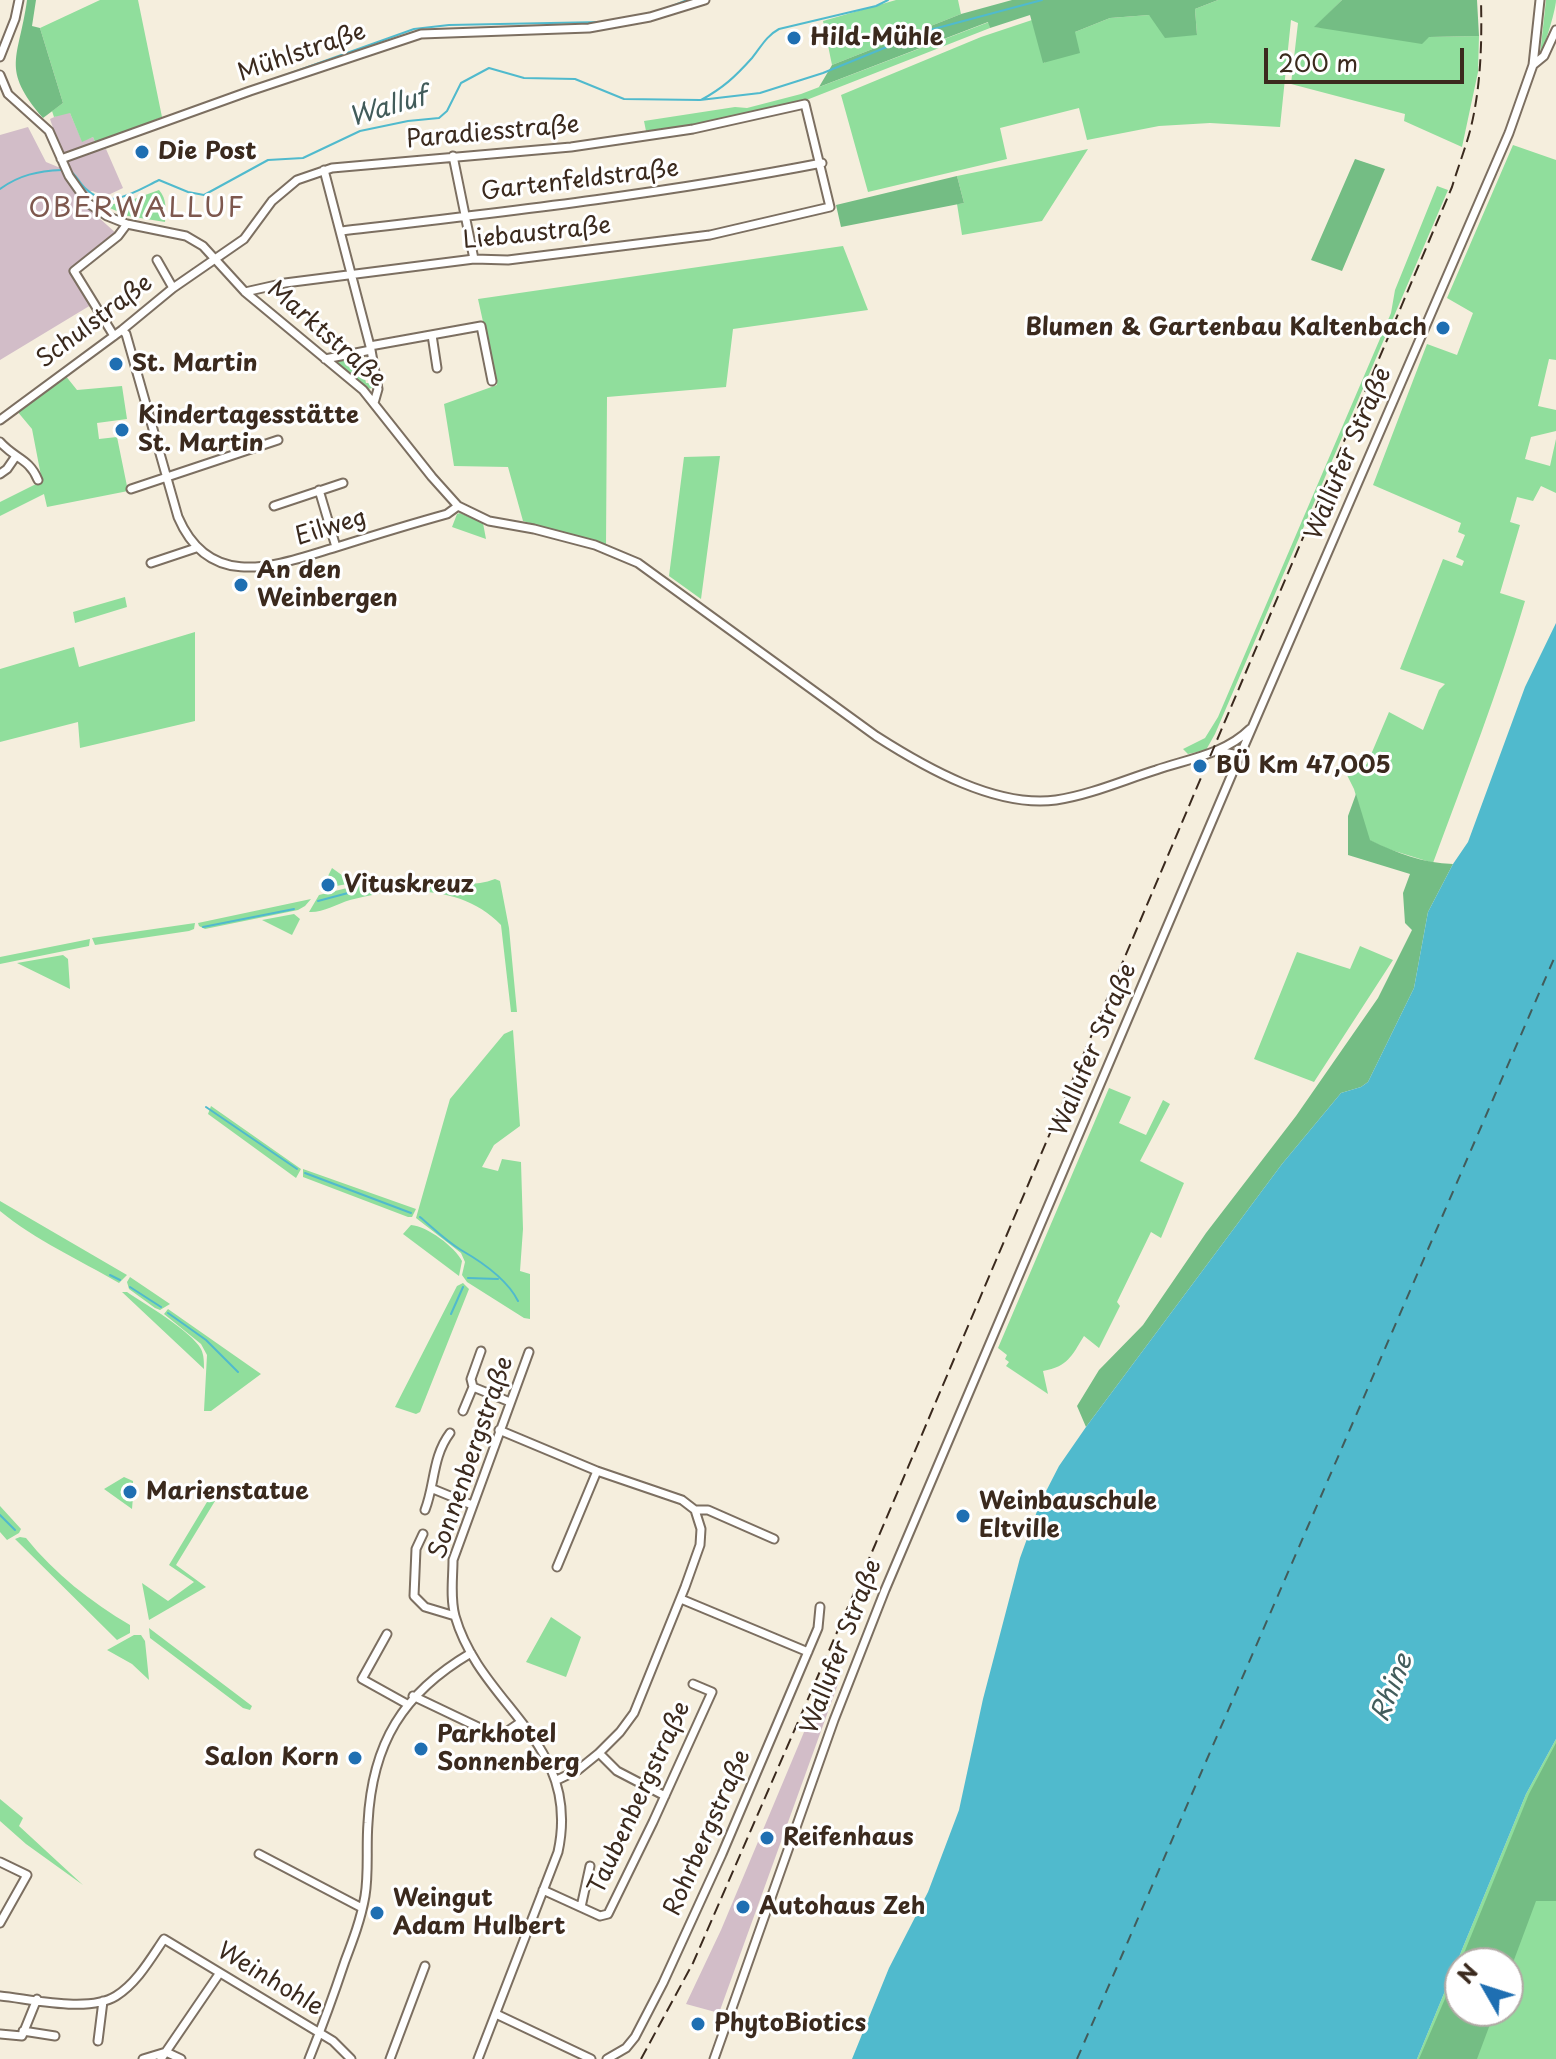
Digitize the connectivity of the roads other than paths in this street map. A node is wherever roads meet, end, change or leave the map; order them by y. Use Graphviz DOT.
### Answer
graph roads {
  1 [pos="19,0"];
  2 [pos="705,0"];
  3 [pos="1540,0"];
  4 [pos="1556,30"];
  5 [pos="0,57"];
  6 [pos="1533,65"];
  7 [pos="0,75"];
  8 [pos="453,156"];
  9 [pos="822,163"];
  10 [pos="64,166"];
  11 [pos="324,170"];
  12 [pos="467,216"];
  13 [pos="127,224"];
  14 [pos="342,231"];
  15 [pos="474,259"];
  16 [pos="157,260"];
  17 [pos="217,260"];
  18 [pos="352,276"];
  19 [pos="173,288"];
  20 [pos="245,292"];
  21 [pos="122,330"];
  22 [pos="432,335"];
  23 [pos="114,336"];
  24 [pos="371,348"];
  25 [pos="325,359"];
  26 [pos="437,368"];
  27 [pos="492,381"];
  28 [pos="374,403"];
  29 [pos="0,420"];
  30 [pos="278,440"];
  31 [pos="0,442"];
  32 [pos="16,456"];
  33 [pos="0,474"];
  34 [pos="165,479"];
  35 [pos="38,480"];
  36 [pos="343,483"];
  37 [pos="131,489"];
  38 [pos="319,490"];
  39 [pos="274,506"];
  40 [pos="458,506"];
  41 [pos="336,547"];
  42 [pos="196,548"];
  43 [pos="151,563"];
  44 [pos="1252,727"];
  45 [pos="1222,751"];
  46 [pos="1240,755"];
  47 [pos="1232,774"];
  48 [pos="481,1351"];
  49 [pos="529,1352"];
  50 [pos="473,1387"];
  51 [pos="510,1402"];
  52 [pos="463,1411"];
  53 [pos="499,1430"];
  54 [pos="450,1433"];
  55 [pos="597,1471"];
  56 [pos="433,1489"];
  57 [pos="472,1505"];
  58 [pos="425,1510"];
  59 [pos="695,1510"];
  60 [pos="423,1534"];
  61 [pos="774,1539"];
  62 [pos="557,1567"];
  63 [pos="681,1599"];
  64 [pos="820,1607"];
  65 [pos="455,1616"];
  66 [pos="387,1634"];
  67 [pos="808,1652"];
  68 [pos="471,1653"];
  69 [pos="693,1684"];
  70 [pos="413,1696"];
  71 [pos="407,1704"];
  72 [pos="521,1722"];
  73 [pos="599,1753"];
  74 [pos="557,1780"];
  75 [pos="665,1796"];
  76 [pos="259,1854"];
  77 [pos="0,1862"];
  78 [pos="590,1866"];
  79 [pos="543,1890"];
  80 [pos="581,1907"];
  81 [pos="362,1908"];
  82 [pos="0,1923"];
  83 [pos="425,1966"];
  84 [pos="219,1974"];
  85 [pos="0,1996"];
  86 [pos="37,1999"];
  87 [pos="103,2001"];
  88 [pos="496,2014"];
  89 [pos="23,2031"];
  90 [pos="320,2033"];
  91 [pos="0,2034"];
  92 [pos="55,2036"];
  93 [pos="98,2041"];
  94 [pos="163,2055"];
  95 [pos="143,2059"];
  96 [pos="181,2059"];
  97 [pos="309,2059"];
  98 [pos="351,2059"];
  99 [pos="390,2059"];
  100 [pos="478,2059"];
  101 [pos="591,2059"];
  102 [pos="607,2059"];
  103 [pos="714,2059"];
  1 -- 5 [label="street"];
  2 -- 10 [label="street, Mühlstraße"];
  3 -- 6 [label="street"];
  4 -- 6 [label="street"];
  6 -- 44 [label="street, Wallufer Straße"];
  7 -- 10 [label="street, Marktstraße"];
  8 -- 9 [label="street, Paradiesstraße"];
  8 -- 11 [label="street, Paradiesstraße"];
  8 -- 12 [label="street"];
  9 -- 12 [label="street, Gartenfeldstraße"];
  9 -- 15 [label="street, Liebaustraße"];
  10 -- 13 [label="street, Marktstraße"];
  11 -- 14 [label="street"];
  11 -- 17 [label="street, Paradiesstraße"];
  12 -- 14 [label="street, Gartenfeldstraße"];
  12 -- 15 [label="street"];
  13 -- 17 [label="street, Marktstraße"];
  13 -- 23 [label="street"];
  14 -- 18 [label="street"];
  15 -- 18 [label="street, Liebaustraße"];
  16 -- 19 [label="street"];
  17 -- 19 [label="street, Schulstraße"];
  17 -- 20 [label="street, Marktstraße"];
  18 -- 20 [label="street, Liebaustraße"];
  18 -- 24 [label="street"];
  19 -- 21 [label="street, Schulstraße"];
  20 -- 25 [label="street, Marktstraße"];
  21 -- 23 [label="street, Schulstraße"];
  21 -- 34 [label="street"];
  22 -- 24 [label="street"];
  22 -- 26 [label="street"];
  22 -- 27 [label="street"];
  23 -- 29 [label="street, Schulstraße"];
  24 -- 25 [label="street"];
  24 -- 28 [label="street"];
  25 -- 28 [label="street, Marktstraße"];
  28 -- 40 [label="street, Marktstraße"];
  30 -- 34 [label="street"];
  31 -- 32 [label="street"];
  32 -- 33 [label="street"];
  32 -- 35 [label="street"];
  34 -- 37 [label="street"];
  34 -- 42 [label="street"];
  36 -- 38 [label="street"];
  38 -- 39 [label="street"];
  38 -- 41 [label="street"];
  40 -- 41 [label="street, Eilweg"];
  40 -- 45 [label="street, Marktstraße"];
  41 -- 42 [label="street, Eilweg"];
  42 -- 43 [label="street"];
  44 -- 45 [label="street"];
  44 -- 46 [label="street, Wallufer Straße"];
  45 -- 46 [label="street"];
  45 -- 47 [label="street"];
  46 -- 47 [label="street, Wallufer Straße"];
  47 -- 103 [label="street, Wallufer Straße"];
  48 -- 50 [label="street"];
  49 -- 51 [label="street, Sonnenbergstraße"];
  50 -- 51 [label="street"];
  50 -- 52 [label="street"];
  51 -- 53 [label="street, Sonnenbergstraße"];
  53 -- 55 [label="street"];
  53 -- 57 [label="street, Sonnenbergstraße"];
  54 -- 56 [label="street"];
  55 -- 59 [label="street"];
  55 -- 62 [label="street"];
  56 -- 57 [label="street"];
  56 -- 58 [label="street"];
  57 -- 65 [label="street, Sonnenbergstraße"];
  59 -- 61 [label="street"];
  59 -- 63 [label="street"];
  60 -- 65 [label="street"];
  63 -- 67 [label="street"];
  63 -- 73 [label="street"];
  64 -- 67 [label="street, Rohrbergstraße"];
  65 -- 68 [label="street, Sonnenbergstraße"];
  66 -- 71 [label="street"];
  67 -- 102 [label="street, Rohrbergstraße"];
  68 -- 70 [label="street"];
  68 -- 72 [label="street, Sonnenbergstraße"];
  69 -- 75 [label="street, Taubenbergstraße"];
  70 -- 71 [label="street"];
  70 -- 72 [label="street"];
  71 -- 81 [label="street"];
  72 -- 74 [label="street, Sonnenbergstraße"];
  73 -- 74 [label="street"];
  73 -- 75 [label="street"];
  74 -- 79 [label="street, Sonnenbergstraße"];
  75 -- 80 [label="street, Taubenbergstraße"];
  76 -- 81 [label="street"];
  77 -- 82 [label="street"];
  78 -- 80 [label="street, Taubenbergstraße"];
  79 -- 80 [label="street, Taubenbergstraße"];
  79 -- 88 [label="street, Sonnenbergstraße"];
  81 -- 90 [label="street"];
  83 -- 99 [label="street"];
  84 -- 87 [label="street, Weinhohle"];
  84 -- 90 [label="street, Weinhohle"];
  84 -- 94 [label="street"];
  85 -- 86 [label="street"];
  86 -- 87 [label="street"];
  86 -- 89 [label="street"];
  87 -- 93 [label="street"];
  88 -- 100 [label="street, Sonnenbergstraße"];
  88 -- 101 [label="street"];
  89 -- 91 [label="street"];
  89 -- 92 [label="street"];
  90 -- 97 [label="street"];
  90 -- 98 [label="street, Weinhohle"];
  94 -- 95 [label="street"];
  94 -- 96 [label="street"];
}
